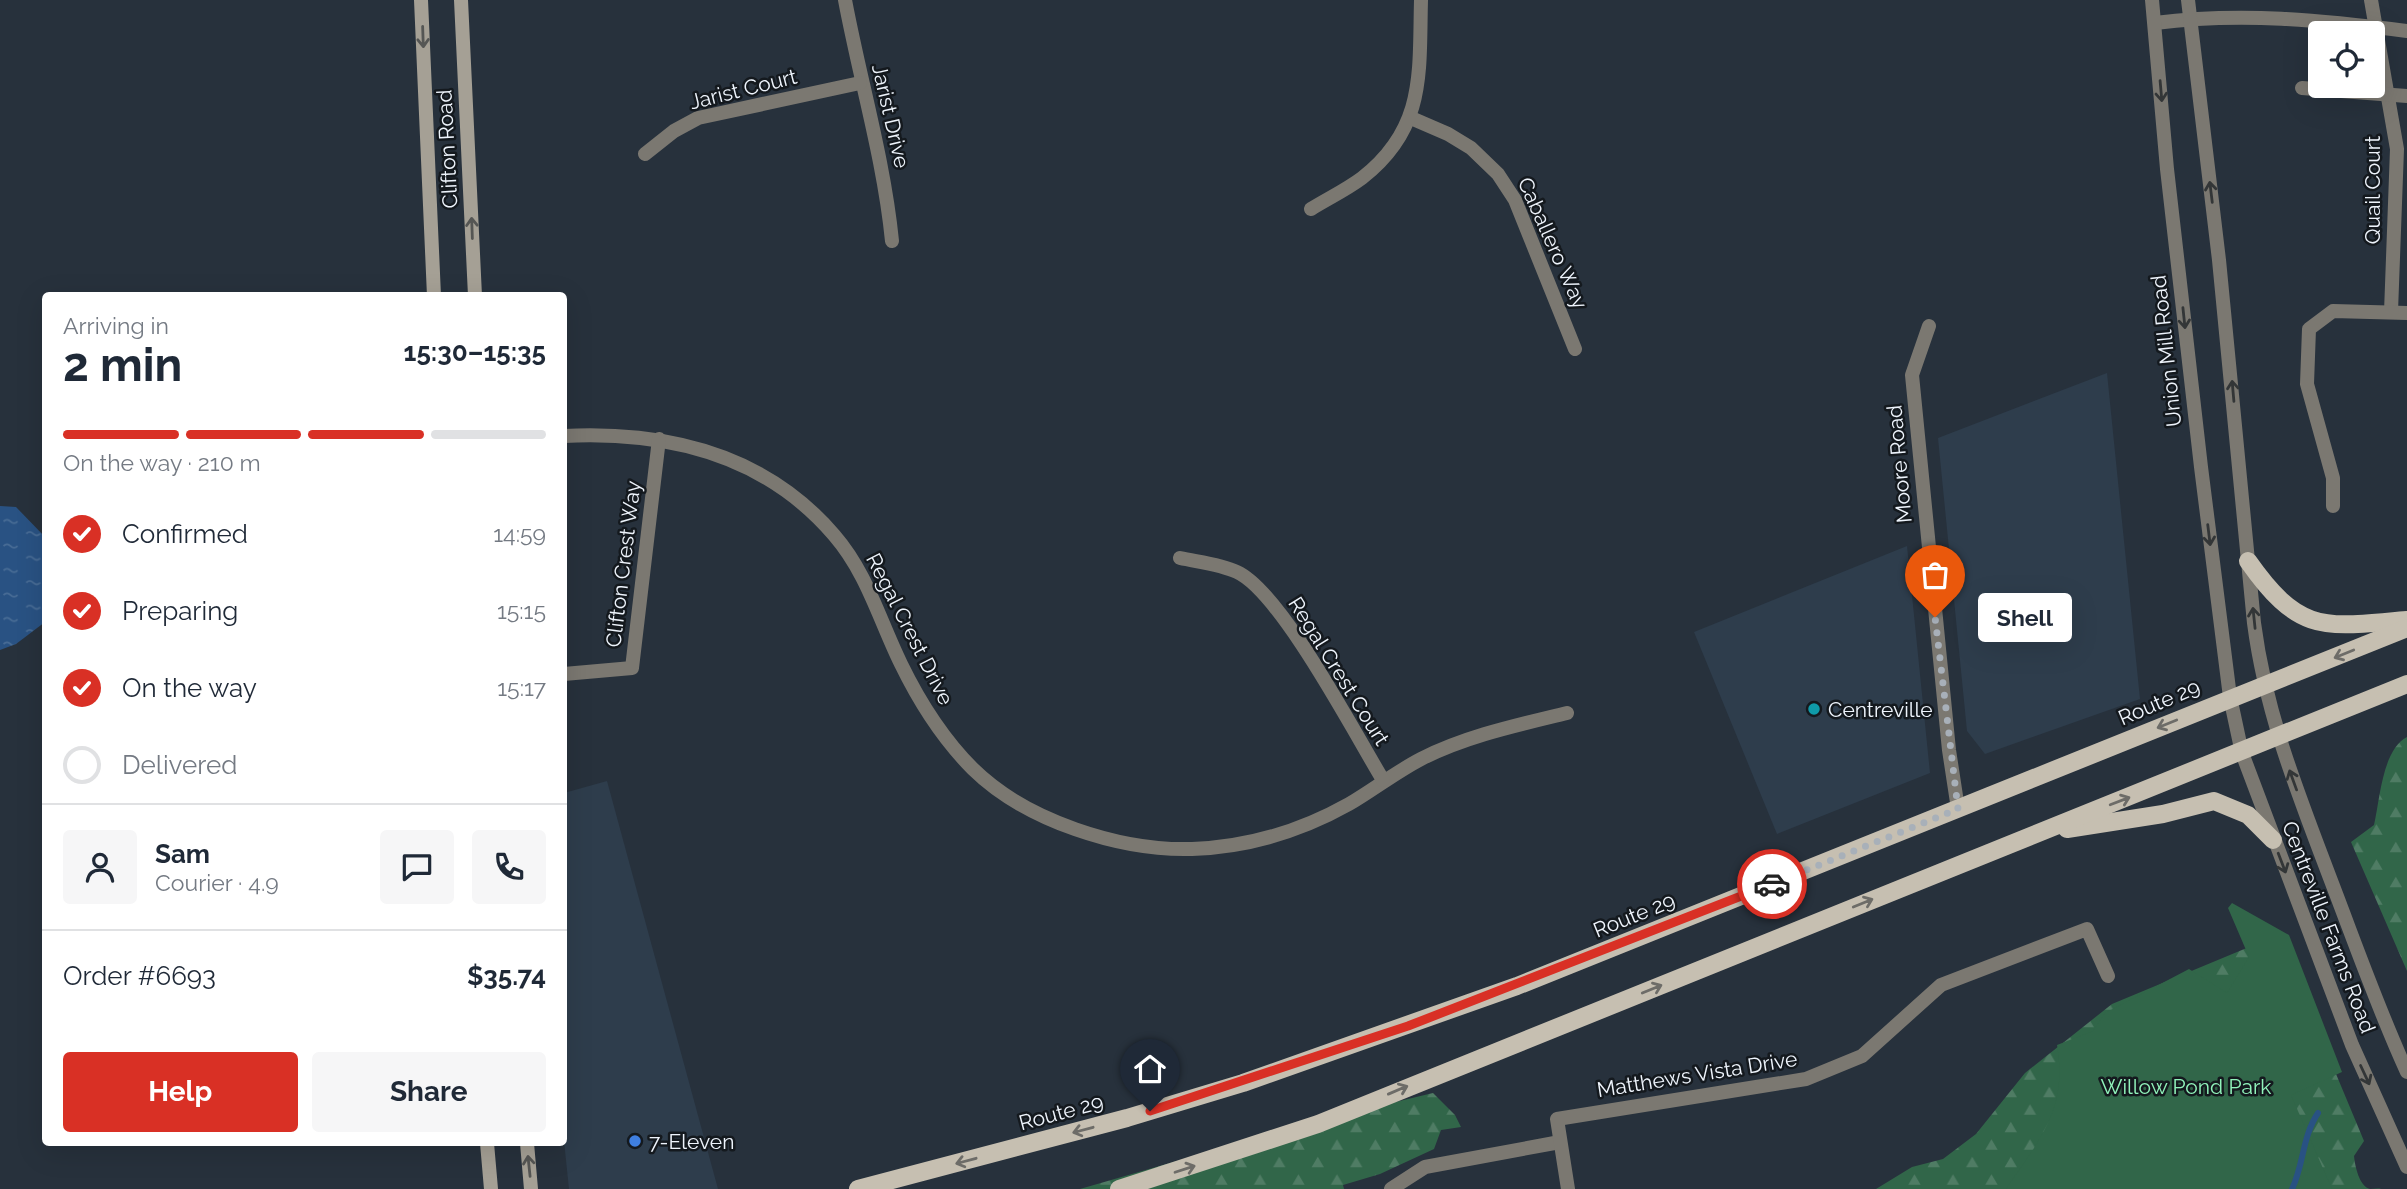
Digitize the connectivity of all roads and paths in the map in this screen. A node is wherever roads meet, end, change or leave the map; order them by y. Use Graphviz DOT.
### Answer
graph roads {
  1 [pos="421,0"];
  2 [pos="461,0"];
  3 [pos="845,0"];
  4 [pos="1421,0"];
  5 [pos="2152,0"];
  6 [pos="2188,0"];
  7 [pos="2371,0"];
  8 [pos="2190,19"];
  9 [pos="2324,21"];
  10 [pos="2373,21"];
  11 [pos="2155,23"];
  12 [pos="2385,28"];
  13 [pos="2407,31"];
  14 [pos="860,83"];
  15 [pos="2385,84"];
  16 [pos="2302,88"];
  17 [pos="2387,94"];
  18 [pos="2407,96"];
  19 [pos="1411,118"];
  20 [pos="645,154"];
  21 [pos="1311,209"];
  22 [pos="892,242"];
  23 [pos="434,292"];
  24 [pos="475,292"];
  25 [pos="2391,312"];
  26 [pos="2407,313"];
  27 [pos="1929,326"];
  28 [pos="1575,349"];
  29 [pos="567,436"];
  30 [pos="659,439"];
  31 [pos="2333,506"];
  32 [pos="1180,558"];
  33 [pos="2248,561"];
  34 [pos="2407,620"];
  35 [pos="2407,628"];
  36 [pos="567,674"];
  37 [pos="2407,684"];
  38 [pos="2263,685"];
  39 [pos="2230,697"];
  40 [pos="1567,713"];
  41 [pos="2279,737"];
  42 [pos="2242,753"];
  43 [pos="1382,780"];
  44 [pos="1958,809"];
  45 [pos="2032,835"];
  46 [pos="2273,840"];
  47 [pos="2108,976"];
  48 [pos="2407,1072"];
  49 [pos="1560,1142"];
  50 [pos="486,1146"];
  51 [pos="527,1146"];
  52 [pos="2407,1167"];
  53 [pos="491,1189"];
  54 [pos="531,1189"];
  55 [pos="859,1189"];
  56 [pos="1119,1189"];
  57 [pos="1391,1189"];
  58 [pos="1568,1189"];
  1 -- 23 [label="main road, Clifton Road, one-way"];
  24 -- 2 [label="main road, Clifton Road, one-way"];
  3 -- 14 [label="street, Jarist Drive"];
  4 -- 19 [label="street"];
  5 -- 11 [label="street, Union Mill Road"];
  6 -- 8 [label="street"];
  7 -- 10 [label="street, Quail Court"];
  8 -- 9 [label="street"];
  8 -- 11 [label="street"];
  33 -- 8 [label="street, one-way"];
  11 -- 39 [label="street, Union Mill Road, one-way"];
  12 -- 13 [label="street"];
  14 -- 20 [label="street, Jarist Court"];
  14 -- 22 [label="street, Jarist Drive"];
  15 -- 17 [label="street, Quail Court"];
  16 -- 17 [label="street"];
  17 -- 18 [label="street"];
  17 -- 25 [label="street, Quail Court"];
  19 -- 21 [label="street"];
  19 -- 28 [label="street, Caballero Way"];
  25 -- 26 [label="street"];
  25 -- 31 [label="street"];
  27 -- 44 [label="street, Moore Road"];
  29 -- 30 [label="street, Regal Crest Drive"];
  30 -- 36 [label="street, Clifton Crest Way"];
  30 -- 43 [label="street, Regal Crest Drive"];
  32 -- 43 [label="street, Regal Crest Court"];
  33 -- 34 [label="main road"];
  38 -- 33 [label="street, one-way"];
  35 -- 38 [label="main road, Route 29, one-way"];
  37 -- 41 [label="main road"];
  38 -- 39 [label="main road, Route 29"];
  38 -- 41 [label="street, Centreville Farms Road"];
  39 -- 42 [label="street, Centreville Farms Road"];
  39 -- 44 [label="main road, Route 29, one-way"];
  40 -- 43 [label="street, Regal Crest Drive"];
  41 -- 42 [label="main road"];
  48 -- 41 [label="street, Centreville Farms Road, one-way"];
  45 -- 42 [label="main road, one-way"];
  42 -- 46 [label="street, Centreville Farms Road"];
  44 -- 55 [label="main road, Route 29, one-way"];
  45 -- 46 [label="main road"];
  56 -- 45 [label="main road, one-way"];
  46 -- 52 [label="street, Centreville Farms Road, one-way"];
  47 -- 49 [label="street, Matthews Vista Drive"];
  49 -- 57 [label="street"];
  49 -- 58 [label="street"];
  50 -- 53 [label="main road"];
  54 -- 51 [label="main road, one-way"];
}
